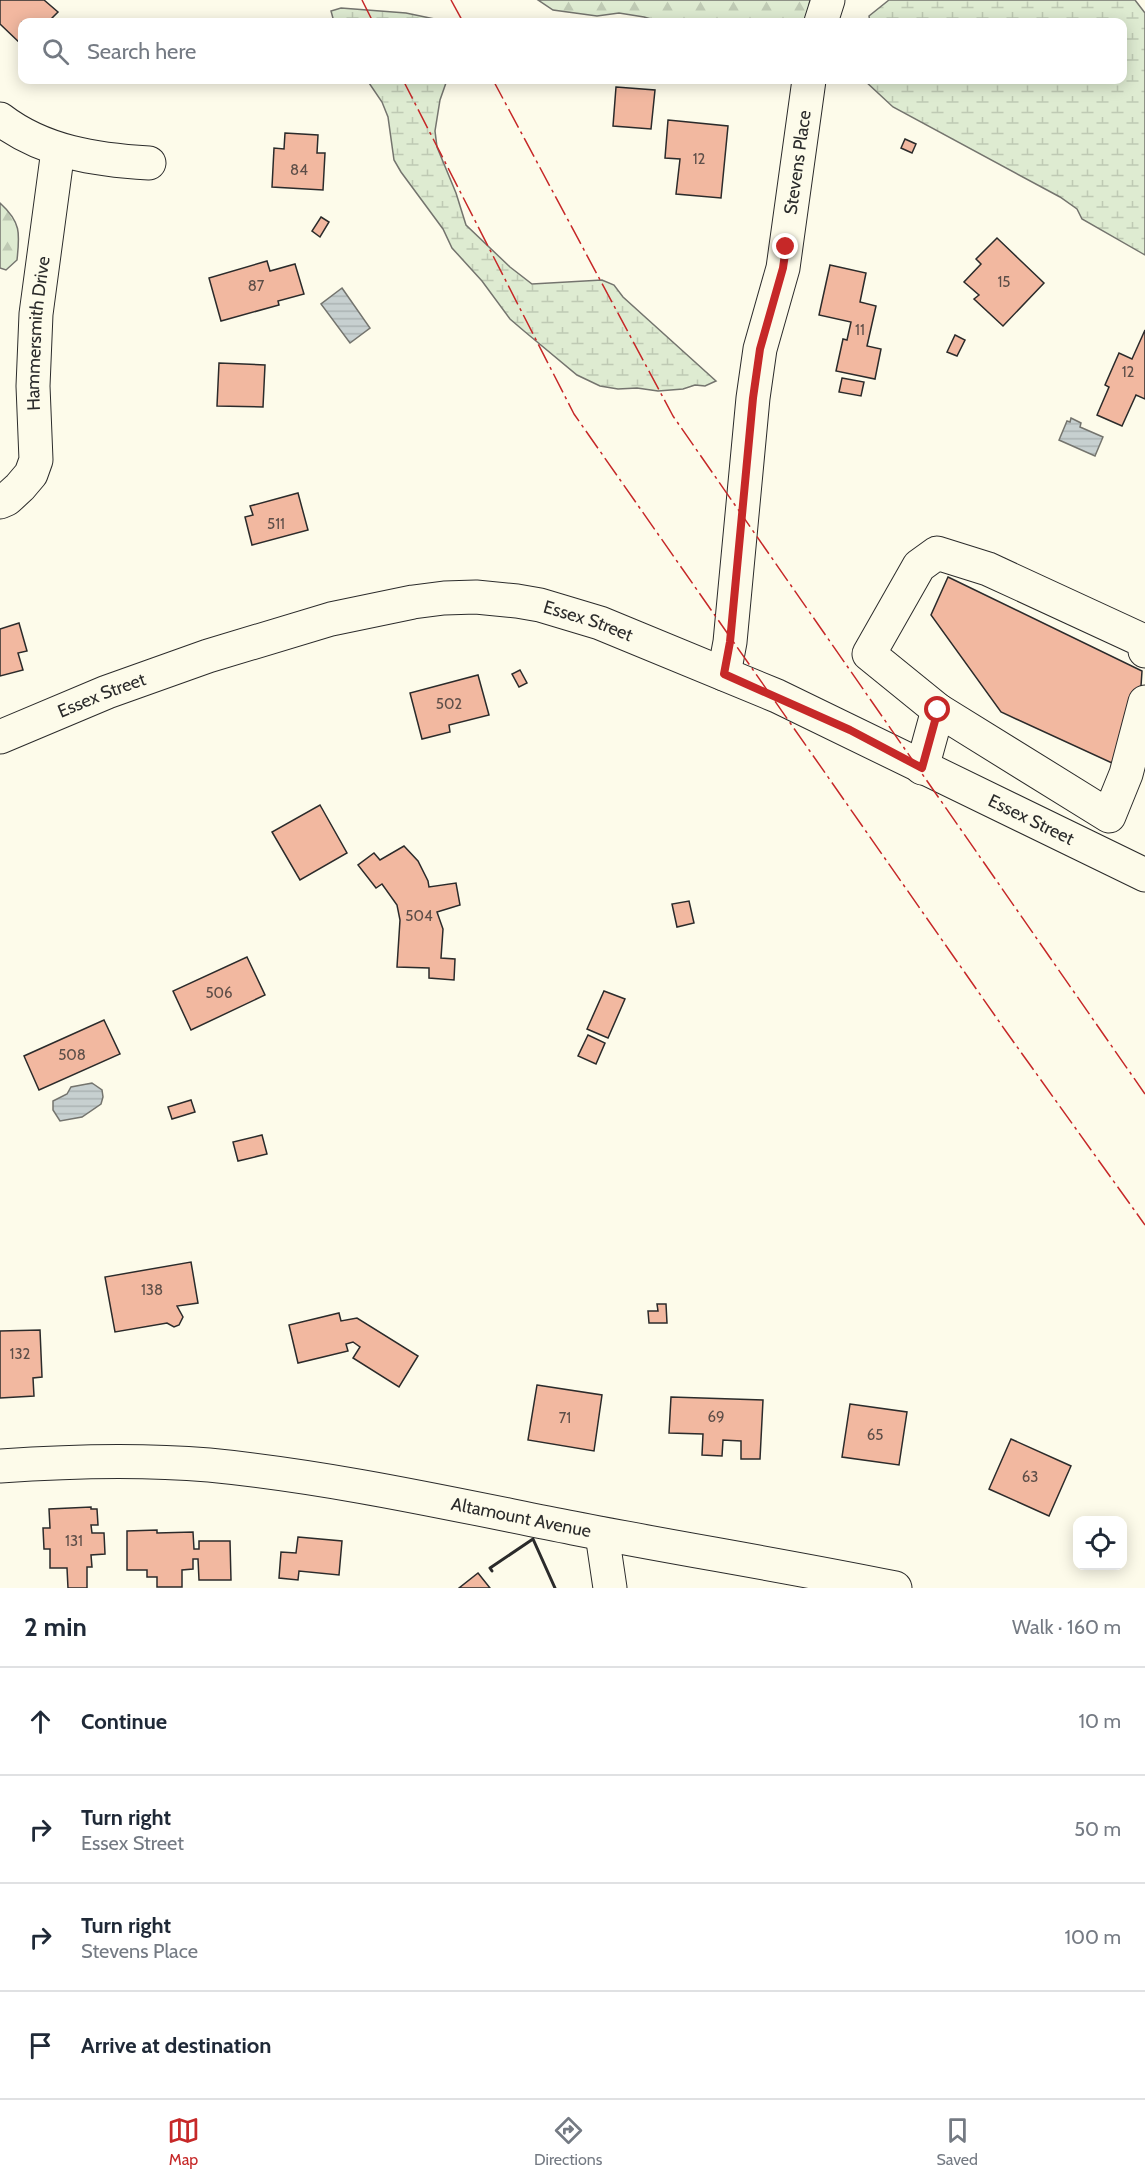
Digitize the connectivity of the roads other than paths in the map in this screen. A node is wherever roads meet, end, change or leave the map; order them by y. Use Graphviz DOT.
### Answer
graph roads {
  1 [pos="828,0"];
  2 [pos="821,18"];
  3 [pos="809,84"];
  4 [pos="0,119"];
  5 [pos="58,150"];
  6 [pos="149,163"];
  7 [pos="0,502"];
  8 [pos="1145,651"];
  9 [pos="724,674"];
  10 [pos="1145,702"];
  11 [pos="938,710"];
  12 [pos="0,737"];
  13 [pos="922,768"];
  14 [pos="1109,816"];
  15 [pos="1094,850"];
  16 [pos="1145,875"];
  17 [pos="0,1466"];
  18 [pos="602,1534"];
  19 [pos="610,1588"];
  20 [pos="895,1588"];
  1 -- 2 [label="street"];
  3 -- 9 [label="street, Stevens Place"];
  4 -- 5 [label="street"];
  5 -- 6 [label="street"];
  5 -- 7 [label="street, Hammersmith Drive"];
  8 -- 11 [label="street"];
  9 -- 12 [label="street, Essex Street"];
  9 -- 13 [label="street, Essex Street"];
  10 -- 14 [label="street"];
  11 -- 13 [label="street"];
  11 -- 14 [label="street"];
  13 -- 15 [label="street, Essex Street"];
  14 -- 15 [label="street"];
  15 -- 16 [label="street, Essex Street"];
  17 -- 18 [label="street, Altamount Avenue"];
  18 -- 19 [label="street"];
  18 -- 20 [label="street, Altamount Avenue"];
}
